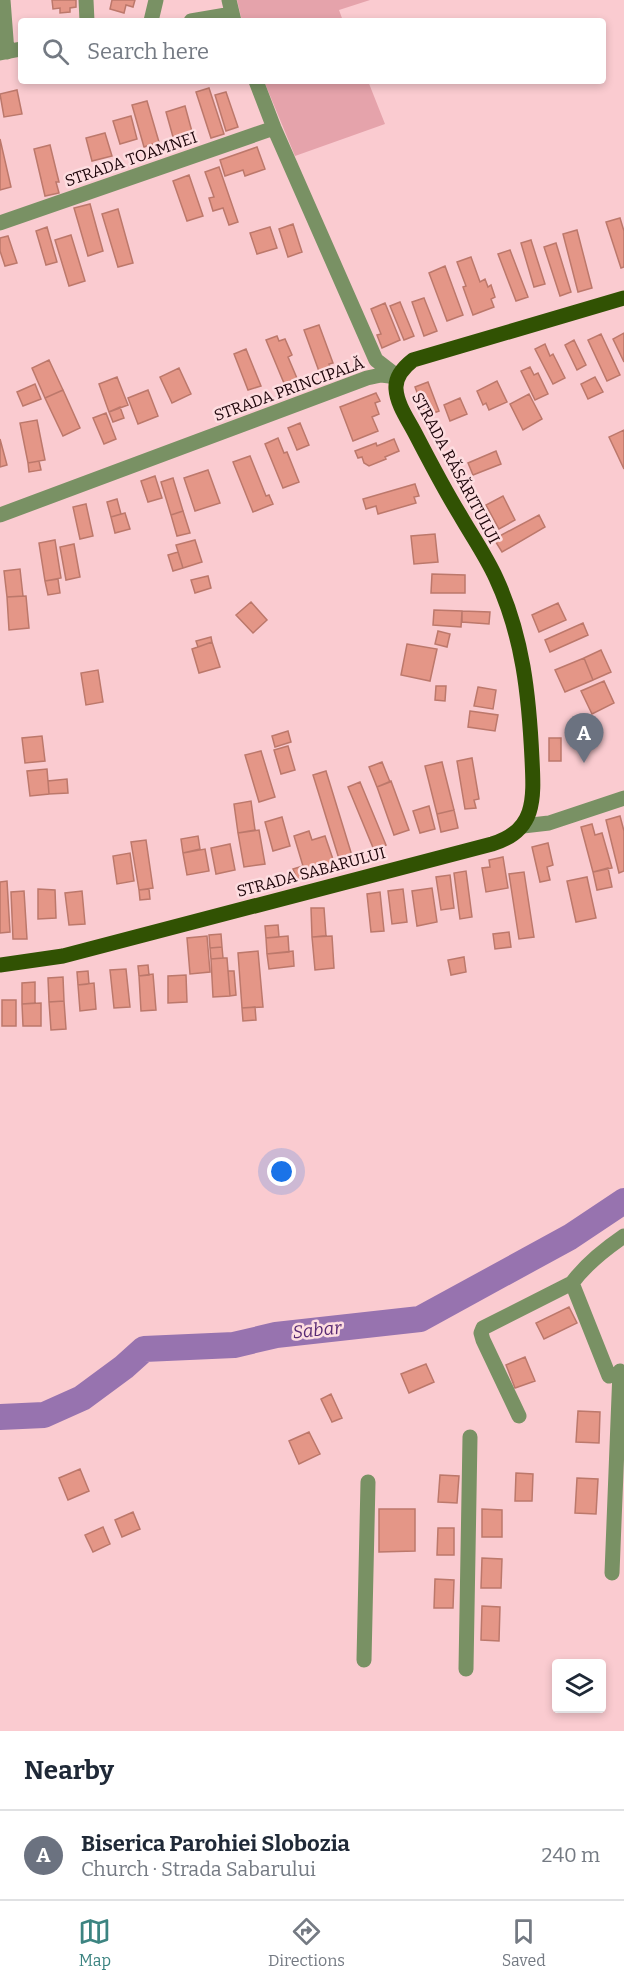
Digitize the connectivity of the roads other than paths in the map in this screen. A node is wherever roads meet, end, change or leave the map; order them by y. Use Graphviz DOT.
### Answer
graph roads {
  1 [pos="3,0"];
  2 [pos="86,0"];
  3 [pos="156,0"];
  4 [pos="232,12"];
  5 [pos="87,18"];
  6 [pos="152,18"];
  7 [pos="205,18"];
  8 [pos="9,51"];
  9 [pos="257,84"];
  10 [pos="274,128"];
  11 [pos="0,223"];
  12 [pos="624,298"];
  13 [pos="398,377"];
  14 [pos="0,515"];
  15 [pos="624,798"];
  16 [pos="523,826"];
  17 [pos="0,965"];
  18 [pos="624,1236"];
  19 [pos="572,1283"];
  20 [pos="519,1416"];
  21 [pos="470,1437"];
  22 [pos="368,1482"];
  23 [pos="612,1573"];
  24 [pos="364,1660"];
  25 [pos="466,1669"];
  1 -- 8 [label="street"];
  2 -- 5 [label="street"];
  3 -- 6 [label="street"];
  4 -- 7 [label="street"];
  9 -- 10 [label="street, STRADA RĂSĂRITULUI"];
  10 -- 11 [label="street, STRADA TOAMNEI"];
  10 -- 13 [label="street, STRADA RĂSĂRITULUI"];
  12 -- 13 [label="main road"];
  13 -- 14 [label="street, STRADA PRINCIPALĂ"];
  13 -- 16 [label="main road, STRADA RĂSĂRITULUI"];
  15 -- 16 [label="street, STRADA SABARULUI"];
  16 -- 17 [label="main road, STRADA SABARULUI"];
  18 -- 19 [label="street"];
  19 -- 20 [label="street"];
  19 -- 23 [label="street"];
  21 -- 25 [label="street"];
  22 -- 24 [label="street"];
}
